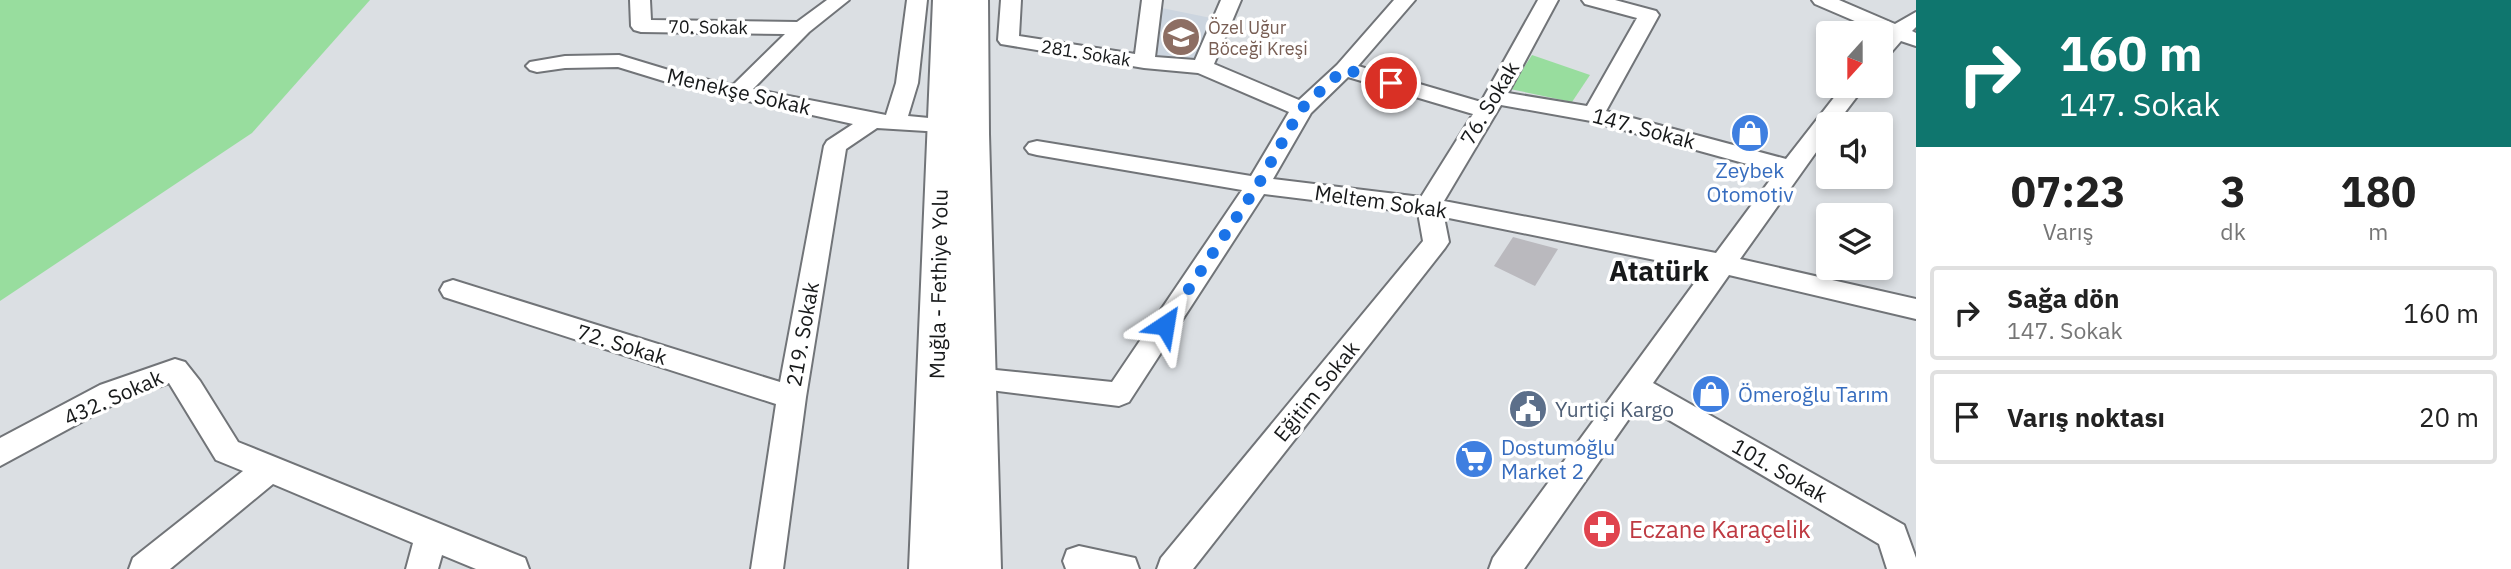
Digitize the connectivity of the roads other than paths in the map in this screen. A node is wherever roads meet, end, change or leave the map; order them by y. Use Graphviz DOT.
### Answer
graph roads {
  1 [pos="640,0"];
  2 [pos="839,0"];
  3 [pos="1011,0"];
  4 [pos="1152,0"];
  5 [pos="1231,0"];
  6 [pos="1405,0"];
  7 [pos="1548,0"];
  8 [pos="1822,0"];
  9 [pos="936,1"];
  10 [pos="1606,2"];
  11 [pos="1856,6"];
  12 [pos="1916,18"];
  13 [pos="802,28"];
  14 [pos="1907,36"];
  15 [pos="1144,62"];
  16 [pos="537,66"];
  17 [pos="1202,67"];
  18 [pos="1344,69"];
  19 [pos="738,92"];
  20 [pos="1845,98"];
  21 [pos="1490,104"];
  22 [pos="1301,109"];
  23 [pos="1593,114"];
  24 [pos="885,120"];
  25 [pos="942,125"];
  26 [pos="1037,148"];
  27 [pos="1791,167"];
  28 [pos="1258,185"];
  29 [pos="1429,206"];
  30 [pos="1723,264"];
  31 [pos="453,290"];
  32 [pos="1916,309"];
  33 [pos="976,379"];
  34 [pos="1636,387"];
  35 [pos="792,397"];
  36 [pos="0,453"];
  37 [pos="270,468"];
  38 [pos="431,536"];
  39 [pos="1079,561"];
  40 [pos="145,569"];
  41 [pos="422,569"];
  42 [pos="513,569"];
  43 [pos="766,569"];
  44 [pos="933,569"];
  45 [pos="977,569"];
  46 [pos="1123,569"];
  47 [pos="1173,569"];
  48 [pos="1505,569"];
  49 [pos="1903,569"];
  1 -- 13 [label="street, 70. Sokak"];
  2 -- 13 [label="street"];
  3 -- 15 [label="street, 281. Sokak"];
  4 -- 15 [label="street, 281. Sokak"];
  5 -- 17 [label="street"];
  6 -- 18 [label="street"];
  7 -- 21 [label="street, 76. Sokak"];
  8 -- 11 [label="street"];
  9 -- 24 [label="street"];
  9 -- 25 [label="highway, Muğla - Fethiye Yolu"];
  9 -- 33 [label="highway, Muğla - Fethiye Yolu"];
  10 -- 23 [label="street"];
  11 -- 14 [label="street"];
  12 -- 14 [label="street"];
  13 -- 19 [label="street"];
  15 -- 17 [label="street"];
  16 -- 19 [label="street, Menekşe Sokak"];
  17 -- 22 [label="street"];
  18 -- 21 [label="street, 147. Sokak"];
  18 -- 22 [label="street"];
  19 -- 24 [label="street, Menekşe Sokak"];
  20 -- 27 [label="street"];
  21 -- 23 [label="street, 147. Sokak"];
  21 -- 29 [label="street, 76. Sokak"];
  22 -- 28 [label="street"];
  23 -- 27 [label="street, 147. Sokak"];
  24 -- 25 [label="street, Menekşe Sokak"];
  24 -- 35 [label="street, 219. Sokak"];
  25 -- 44 [label="highway, Muğla - Fethiye Yolu"];
  26 -- 28 [label="street, Meltem Sokak"];
  27 -- 30 [label="street"];
  28 -- 29 [label="street, Meltem Sokak"];
  28 -- 33 [label="street"];
  29 -- 30 [label="street, Meltem Sokak"];
  29 -- 47 [label="street, Eğitim Sokak"];
  30 -- 32 [label="street, Meltem Sokak"];
  30 -- 34 [label="street"];
  31 -- 35 [label="street, 72. Sokak"];
  33 -- 45 [label="highway, Muğla - Fethiye Yolu"];
  34 -- 48 [label="street"];
  34 -- 49 [label="street, 101. Sokak"];
  35 -- 43 [label="street, 219. Sokak"];
  36 -- 37 [label="street, 432. Sokak"];
  37 -- 38 [label="street"];
  37 -- 40 [label="street"];
  38 -- 41 [label="street"];
  38 -- 42 [label="street"];
  39 -- 46 [label="street"];
}
